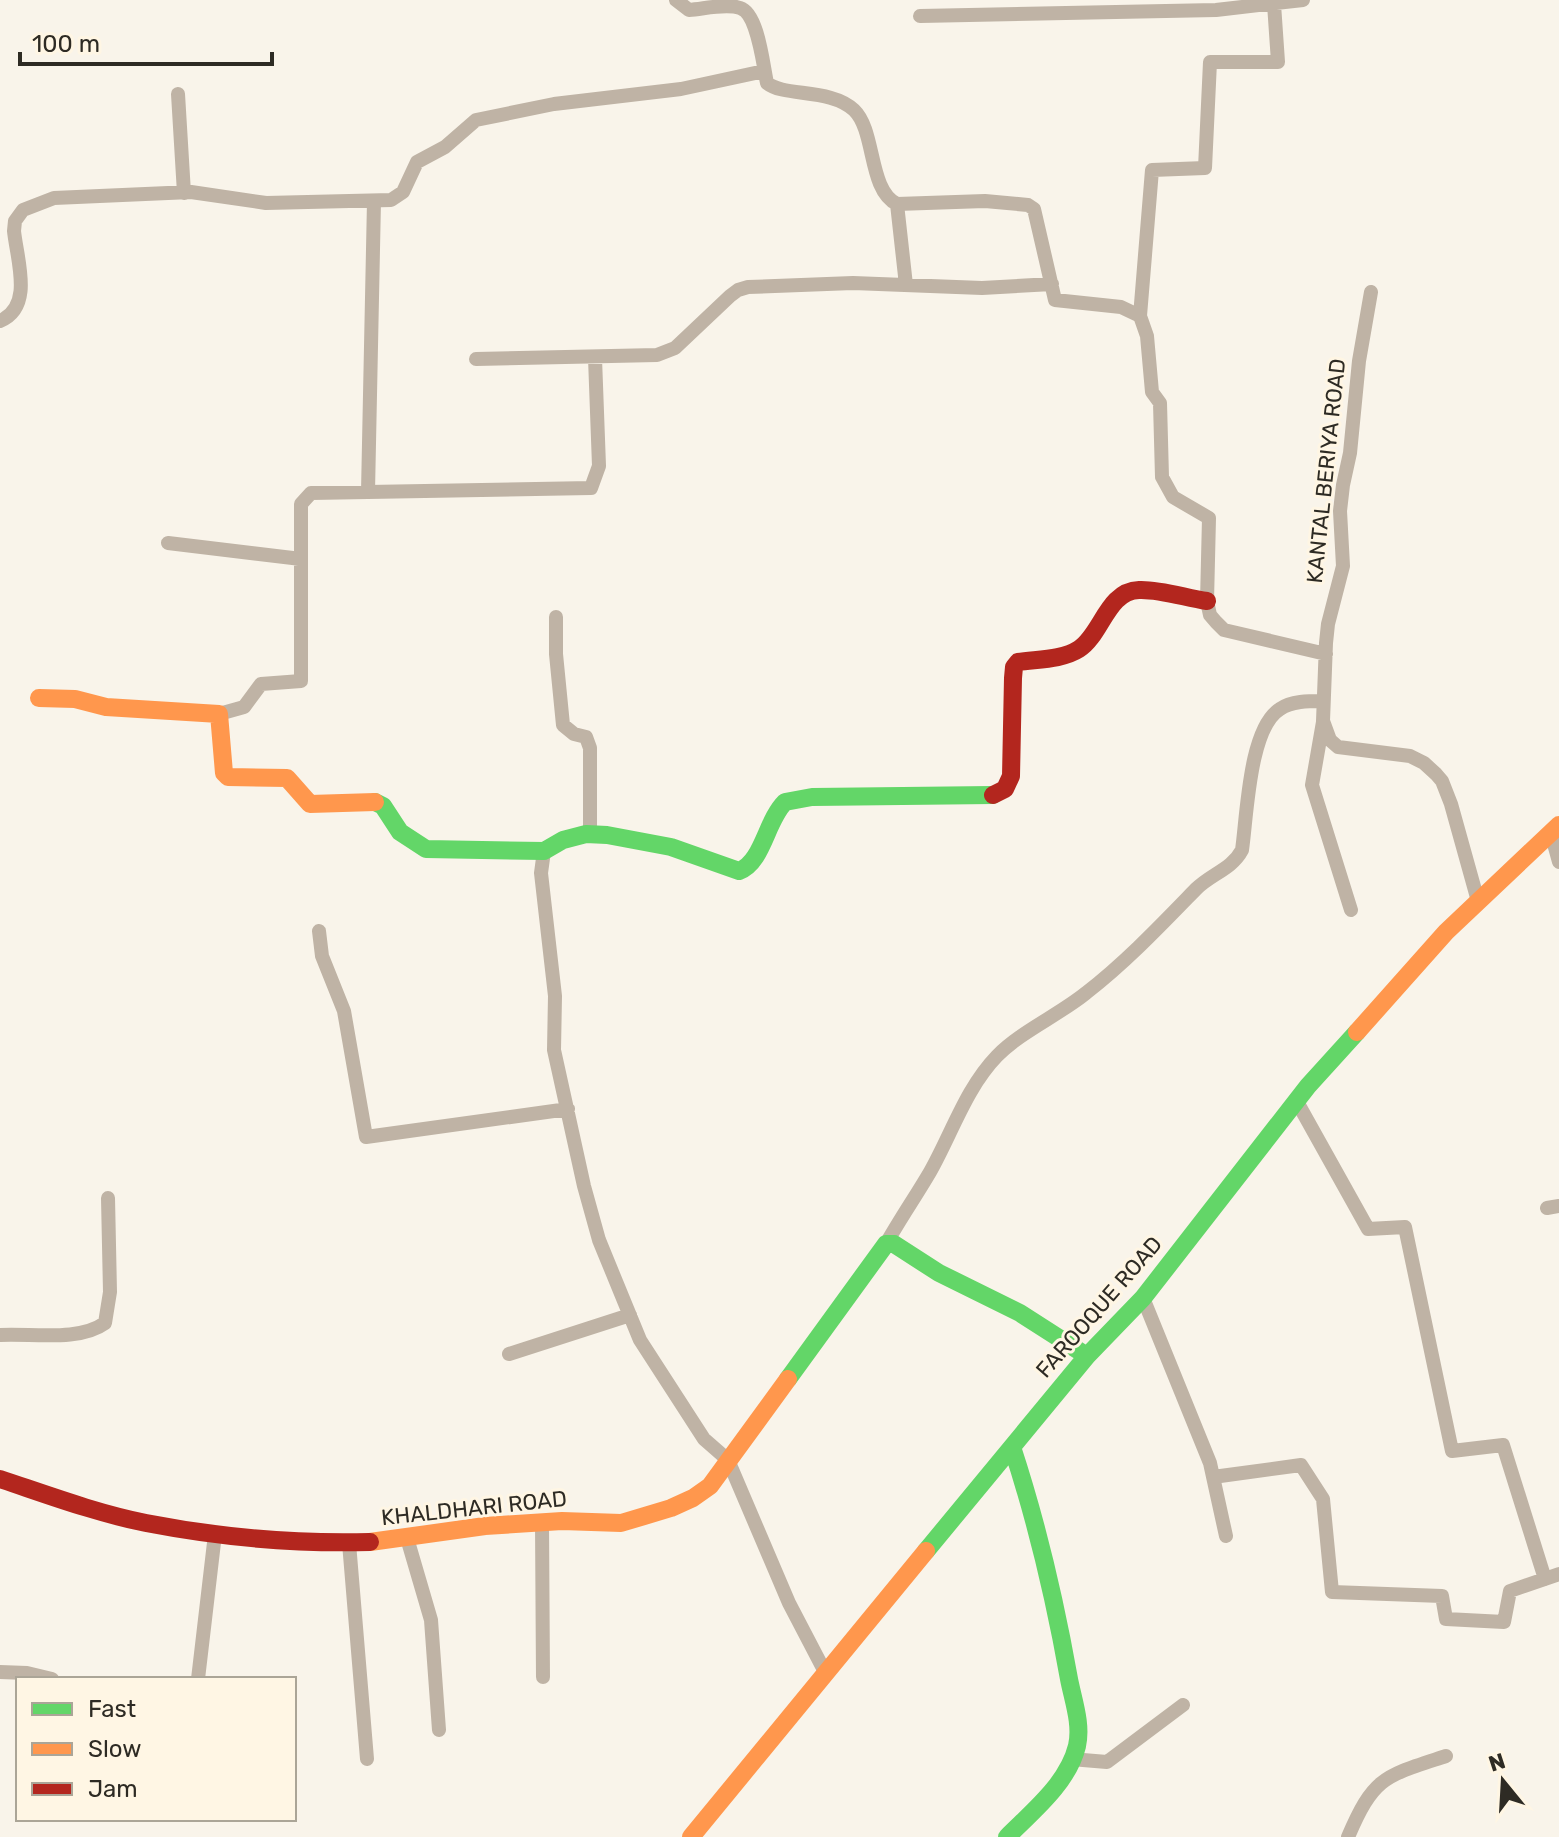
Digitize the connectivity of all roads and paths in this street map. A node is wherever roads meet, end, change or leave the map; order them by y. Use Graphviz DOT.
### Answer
graph roads {
  1 [pos="676,0"];
  2 [pos="1303,0"];
  3 [pos="1274,4"];
  4 [pos="989,7"];
  5 [pos="920,16"];
  6 [pos="764,71"];
  7 [pos="178,94"];
  8 [pos="184,193"];
  9 [pos="374,201"];
  10 [pos="897,204"];
  11 [pos="1052,284"];
  12 [pos="906,285"];
  13 [pos="1371,292"];
  14 [pos="1140,316"];
  15 [pos="0,321"];
  16 [pos="595,358"];
  17 [pos="476,359"];
  18 [pos="368,492"];
  19 [pos="168,543"];
  20 [pos="301,559"];
  21 [pos="1207,601"];
  22 [pos="556,617"];
  23 [pos="1326,654"];
  24 [pos="39,698"];
  25 [pos="1322,701"];
  26 [pos="219,714"];
  27 [pos="1323,721"];
  28 [pos="1555,829"];
  29 [pos="590,834"];
  30 [pos="544,851"];
  31 [pos="1559,862"];
  32 [pos="1478,901"];
  33 [pos="1351,910"];
  34 [pos="319,931"];
  35 [pos="1296,1100"];
  36 [pos="568,1109"];
  37 [pos="108,1198"];
  38 [pos="886,1244"];
  39 [pos="1143,1298"];
  40 [pos="630,1315"];
  41 [pos="0,1335"];
  42 [pos="509,1354"];
  43 [pos="1087,1356"];
  44 [pos="1012,1447"];
  45 [pos="728,1460"];
  46 [pos="1213,1477"];
  47 [pos="0,1479"];
  48 [pos="542,1523"];
  49 [pos="215,1534"];
  50 [pos="1226,1536"];
  51 [pos="407,1538"];
  52 [pos="349,1543"];
  53 [pos="1552,1577"];
  54 [pos="0,1672"];
  55 [pos="825,1672"];
  56 [pos="44,1677"];
  57 [pos="198,1677"];
  58 [pos="543,1677"];
  59 [pos="1183,1705"];
  60 [pos="439,1730"];
  61 [pos="1446,1756"];
  62 [pos="367,1759"];
  63 [pos="1071,1759"];
  64 [pos="701,1834"];
  65 [pos="1007,1837"];
  66 [pos="1348,1837"];
  1 -- 6 [label="street"];
  2 -- 3 [label="street"];
  3 -- 4 [label="street"];
  3 -- 14 [label="street"];
  4 -- 5 [label="street"];
  6 -- 9 [label="street"];
  6 -- 10 [label="street"];
  7 -- 8 [label="street"];
  8 -- 9 [label="street"];
  8 -- 15 [label="street"];
  9 -- 18 [label="street"];
  10 -- 11 [label="street"];
  10 -- 12 [label="street"];
  11 -- 12 [label="street"];
  11 -- 14 [label="street"];
  12 -- 16 [label="street"];
  13 -- 23 [label="street, KANTAL BERIYA ROAD"];
  14 -- 21 [label="street"];
  16 -- 17 [label="street"];
  16 -- 18 [label="street"];
  18 -- 20 [label="street"];
  19 -- 20 [label="street"];
  20 -- 26 [label="street"];
  21 -- 23 [label="street"];
  21 -- 29 [label="street"];
  22 -- 29 [label="street"];
  23 -- 25 [label="street, KANTAL BERIYA ROAD"];
  24 -- 26 [label="street"];
  25 -- 27 [label="street, KANTAL BERIYA ROAD"];
  25 -- 38 [label="street"];
  26 -- 30 [label="street"];
  27 -- 32 [label="street"];
  27 -- 33 [label="street, KANTAL BERIYA ROAD"];
  28 -- 31 [label="street"];
  28 -- 32 [label="street, FAROOQUE ROAD"];
  29 -- 30 [label="street"];
  30 -- 36 [label="street"];
  32 -- 35 [label="street, FAROOQUE ROAD"];
  34 -- 36 [label="street"];
  35 -- 39 [label="street, FAROOQUE ROAD"];
  35 -- 53 [label="street"];
  36 -- 40 [label="street"];
  37 -- 41 [label="street"];
  38 -- 43 [label="street"];
  38 -- 45 [label="street, KHALDHARI ROAD"];
  39 -- 43 [label="street, FAROOQUE ROAD"];
  39 -- 46 [label="street"];
  40 -- 42 [label="street"];
  40 -- 45 [label="street"];
  43 -- 44 [label="street, FAROOQUE ROAD"];
  44 -- 55 [label="street, FAROOQUE ROAD"];
  44 -- 63 [label="street"];
  45 -- 48 [label="street, KHALDHARI ROAD"];
  45 -- 55 [label="street"];
  46 -- 50 [label="street"];
  46 -- 53 [label="street"];
  47 -- 49 [label="street, KHALDHARI ROAD"];
  48 -- 51 [label="street, KHALDHARI ROAD"];
  48 -- 58 [label="street"];
  49 -- 52 [label="street, KHALDHARI ROAD"];
  49 -- 57 [label="street"];
  51 -- 52 [label="street, KHALDHARI ROAD"];
  51 -- 60 [label="street"];
  52 -- 62 [label="street"];
  54 -- 56 [label="street"];
  55 -- 64 [label="street, FAROOQUE ROAD"];
  59 -- 63 [label="street"];
  61 -- 66 [label="street"];
  63 -- 65 [label="street"];
}
